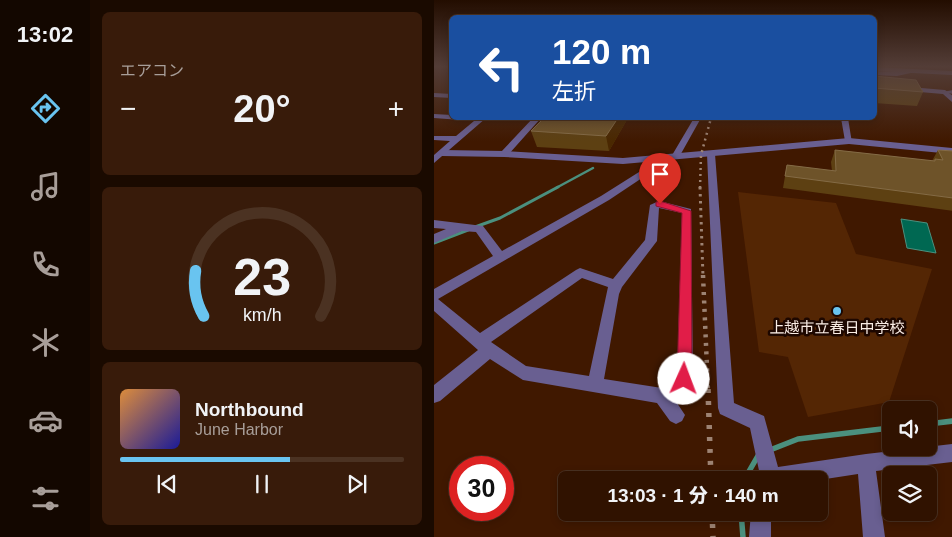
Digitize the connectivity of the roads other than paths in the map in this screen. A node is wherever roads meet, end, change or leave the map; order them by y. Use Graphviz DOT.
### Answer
graph roads {
  1 [pos="949,92"];
  2 [pos="434,95"];
  3 [pos="449,96"];
  4 [pos="952,101"];
  5 [pos="434,116"];
  6 [pos="449,117"];
  7 [pos="480,120"];
  8 [pos="535,120"];
  9 [pos="696,120"];
  10 [pos="844,120"];
  11 [pos="434,138"];
  12 [pos="458,139"];
  13 [pos="849,142"];
  14 [pos="952,151"];
  15 [pos="442,153"];
  16 [pos="504,154"];
  17 [pos="711,154"];
  18 [pos="670,158"];
  19 [pos="434,160"];
  20 [pos="434,224"];
  21 [pos="462,226"];
  22 [pos="434,239"];
  23 [pos="500,257"];
  24 [pos="616,285"];
  25 [pos="434,295"];
  26 [pos="434,303"];
  27 [pos="484,346"];
  28 [pos="595,385"];
  29 [pos="434,395"];
  30 [pos="662,396"];
  31 [pos="676,415"];
  32 [pos="952,452"];
  33 [pos="866,463"];
  34 [pos="769,471"];
  35 [pos="818,471"];
  36 [pos="761,521"];
  37 [pos="760,537"];
  38 [pos="874,537"];
  1 -- 4 [label="street"];
  2 -- 3 [label="street"];
  5 -- 6 [label="street"];
  7 -- 12 [label="street"];
  8 -- 16 [label="street"];
  9 -- 18 [label="street"];
  10 -- 13 [label="street"];
  11 -- 12 [label="street"];
  12 -- 15 [label="street"];
  13 -- 14 [label="street"];
  13 -- 17 [label="street"];
  15 -- 16 [label="street"];
  15 -- 19 [label="street"];
  16 -- 18 [label="street"];
  17 -- 18 [label="street"];
  17 -- 34 [label="street"];
  18 -- 23 [label="street"];
  20 -- 21 [label="street"];
  21 -- 22 [label="street"];
  21 -- 23 [label="street"];
  23 -- 25 [label="street"];
  24 -- 27 [label="street"];
  24 -- 28 [label="street"];
  24 -- 30 [label="street"];
  26 -- 27 [label="street"];
  27 -- 28 [label="street"];
  27 -- 29 [label="street"];
  28 -- 30 [label="street"];
  30 -- 31 [label="street"];
  32 -- 33 [label="street"];
  33 -- 35 [label="street"];
  33 -- 38 [label="street"];
  36 -- 37 [label="street"];
}
